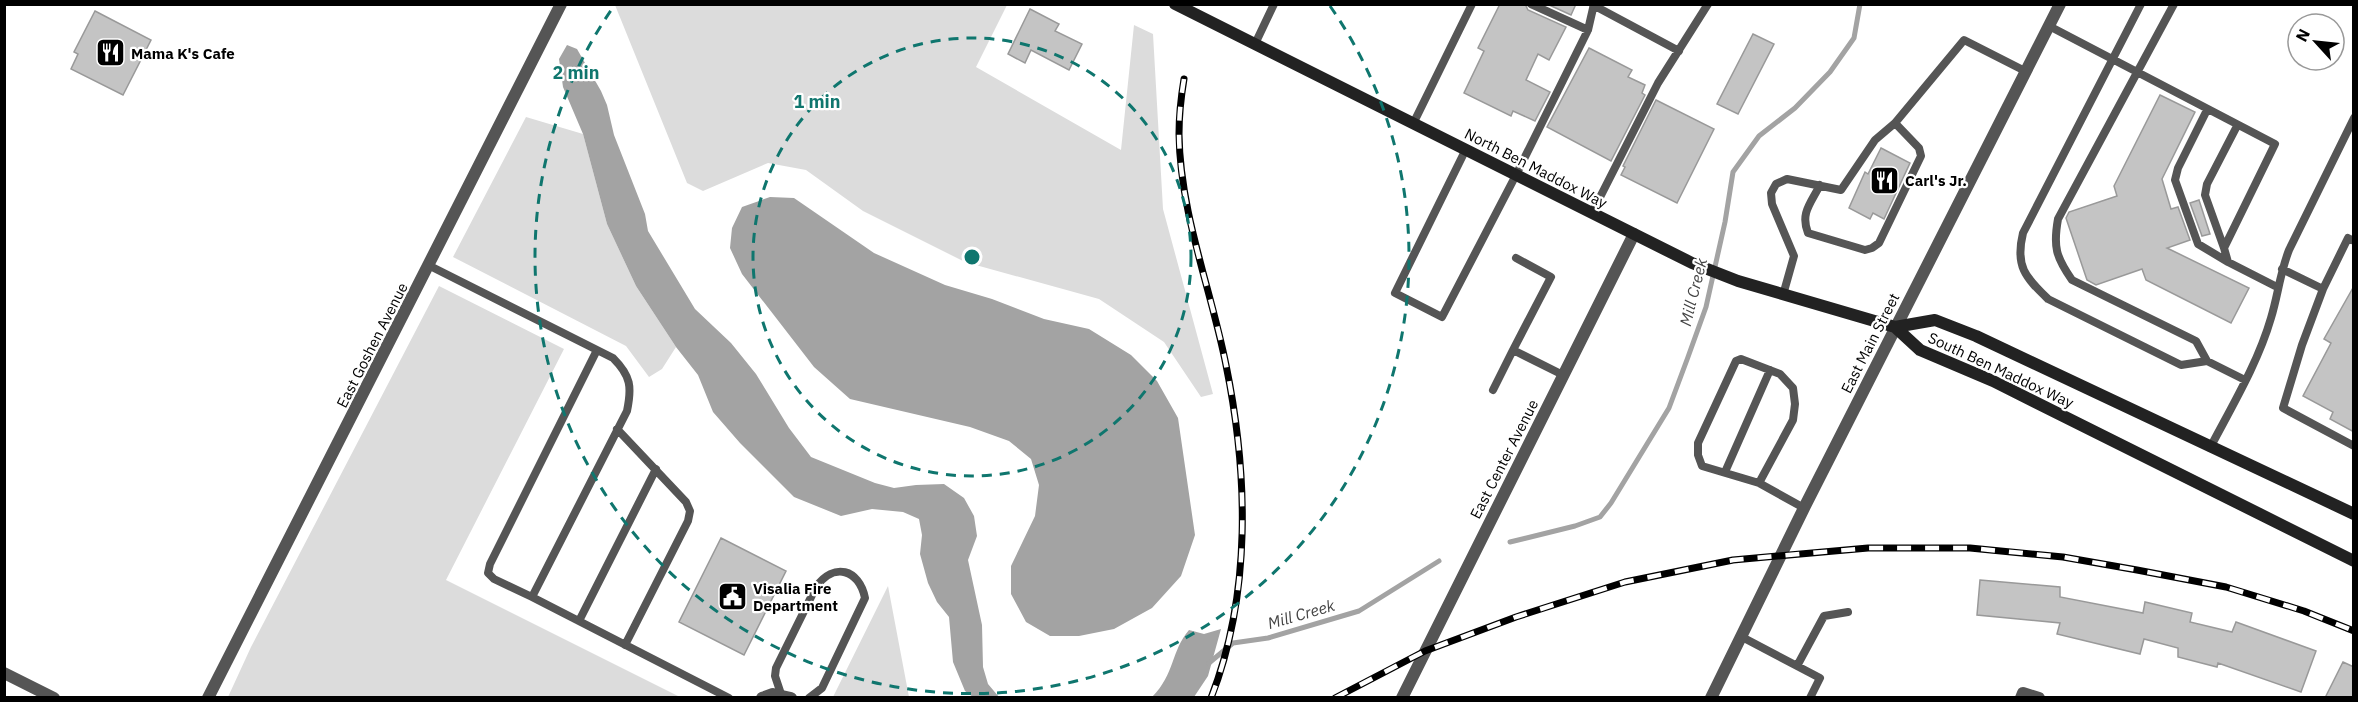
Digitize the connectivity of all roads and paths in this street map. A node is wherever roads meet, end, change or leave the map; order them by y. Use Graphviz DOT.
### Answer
graph roads {
  1 [pos="561,4"];
  2 [pos="1175,4"];
  3 [pos="1274,4"];
  4 [pos="1472,4"];
  5 [pos="1531,4"];
  6 [pos="1708,4"];
  7 [pos="2060,4"];
  8 [pos="2141,4"];
  9 [pos="2174,4"];
  10 [pos="1593,5"];
  11 [pos="2049,26"];
  12 [pos="1588,30"];
  13 [pos="1255,44"];
  14 [pos="1679,51"];
  15 [pos="2114,59"];
  16 [pos="2025,71"];
  17 [pos="2139,72"];
  18 [pos="2207,110"];
  19 [pos="2354,118"];
  20 [pos="1895,123"];
  21 [pos="1413,124"];
  22 [pos="2237,126"];
  23 [pos="1466,149"];
  24 [pos="1516,175"];
  25 [pos="1820,185"];
  26 [pos="1592,213"];
  27 [pos="1634,234"];
  28 [pos="2354,241"];
  29 [pos="2224,248"];
  30 [pos="1516,258"];
  31 [pos="2228,262"];
  32 [pos="430,266"];
  33 [pos="2282,269"];
  34 [pos="2277,287"];
  35 [pos="2324,289"];
  36 [pos="1782,295"];
  37 [pos="1895,327"];
  38 [pos="1513,350"];
  39 [pos="597,351"];
  40 [pos="2207,361"];
  41 [pos="1770,370"];
  42 [pos="1563,375"];
  43 [pos="2245,380"];
  44 [pos="1493,390"];
  45 [pos="617,429"];
  46 [pos="2354,446"];
  47 [pos="2210,448"];
  48 [pos="656,469"];
  49 [pos="1725,472"];
  50 [pos="1758,483"];
  51 [pos="1804,508"];
  52 [pos="2354,514"];
  53 [pos="2354,561"];
  54 [pos="532,597"];
  55 [pos="1848,612"];
  56 [pos="579,621"];
  57 [pos="1742,637"];
  58 [pos="625,645"];
  59 [pos="1797,666"];
  60 [pos="4,673"];
  61 [pos="2022,695"];
  62 [pos="786,696"];
  63 [pos="54,698"];
  64 [pos="208,698"];
  65 [pos="729,698"];
  66 [pos="762,698"];
  67 [pos="809,698"];
  68 [pos="1402,698"];
  69 [pos="1711,698"];
  70 [pos="1809,698"];
  71 [pos="2039,698"];
  1 -- 32 [label="street, East Goshen Avenue"];
  2 -- 13 [label="main road, North Ben Maddox Way"];
  3 -- 13 [label="lane"];
  4 -- 21 [label="lane"];
  5 -- 12 [label="lane"];
  6 -- 14 [label="lane"];
  7 -- 11 [label="street, East Main Street"];
  8 -- 15 [label="lane"];
  9 -- 17 [label="lane"];
  10 -- 12 [label="lane"];
  10 -- 14 [label="lane"];
  11 -- 15 [label="lane"];
  11 -- 16 [label="street, East Main Street"];
  12 -- 24 [label="lane"];
  13 -- 21 [label="main road, North Ben Maddox Way"];
  14 -- 26 [label="lane"];
  15 -- 17 [label="lane"];
  15 -- 40 [label="lane"];
  16 -- 20 [label="lane"];
  16 -- 37 [label="street, East Main Street"];
  17 -- 18 [label="lane"];
  17 -- 40 [label="lane"];
  18 -- 22 [label="lane"];
  18 -- 31 [label="lane"];
  19 -- 33 [label="lane"];
  20 -- 25 [label="lane"];
  20 -- 25 [label="lane"];
  21 -- 23 [label="main road, North Ben Maddox Way"];
  22 -- 29 [label="lane"];
  22 -- 29 [label="lane"];
  23 -- 24 [label="main road, North Ben Maddox Way"];
  23 -- 24 [label="lane"];
  24 -- 26 [label="main road, North Ben Maddox Way"];
  25 -- 36 [label="lane"];
  26 -- 27 [label="main road, North Ben Maddox Way"];
  27 -- 36 [label="main road, North Ben Maddox Way"];
  27 -- 42 [label="street, East Center Avenue"];
  28 -- 35 [label="lane"];
  29 -- 31 [label="lane"];
  30 -- 38 [label="lane"];
  31 -- 34 [label="lane"];
  32 -- 39 [label="lane"];
  32 -- 64 [label="street, East Goshen Avenue"];
  33 -- 34 [label="lane"];
  33 -- 35 [label="lane"];
  34 -- 43 [label="lane"];
  35 -- 46 [label="lane"];
  36 -- 37 [label="main road, North Ben Maddox Way"];
  37 -- 47 [label="main road, South Ben Maddox Way"];
  37 -- 51 [label="street, East Main Street"];
  37 -- 53 [label="main road, South Ben Maddox Way"];
  38 -- 42 [label="lane"];
  38 -- 44 [label="lane"];
  39 -- 45 [label="lane"];
  39 -- 54 [label="lane"];
  40 -- 43 [label="lane"];
  41 -- 49 [label="lane"];
  41 -- 49 [label="lane"];
  41 -- 50 [label="lane"];
  42 -- 68 [label="street, East Center Avenue"];
  43 -- 47 [label="lane"];
  45 -- 48 [label="lane"];
  45 -- 54 [label="lane"];
  47 -- 52 [label="main road, South Ben Maddox Way"];
  48 -- 56 [label="lane"];
  48 -- 58 [label="lane"];
  49 -- 50 [label="lane"];
  50 -- 51 [label="lane"];
  51 -- 57 [label="street, East Main Street"];
  54 -- 56 [label="lane"];
  55 -- 59 [label="lane"];
  56 -- 58 [label="lane"];
  57 -- 59 [label="lane"];
  57 -- 69 [label="street, East Main Street"];
  58 -- 65 [label="lane"];
  59 -- 70 [label="lane"];
  60 -- 63 [label="street"];
  61 -- 71 [label="street"];
  62 -- 66 [label="street"];
  62 -- 67 [label="lane"];
}
